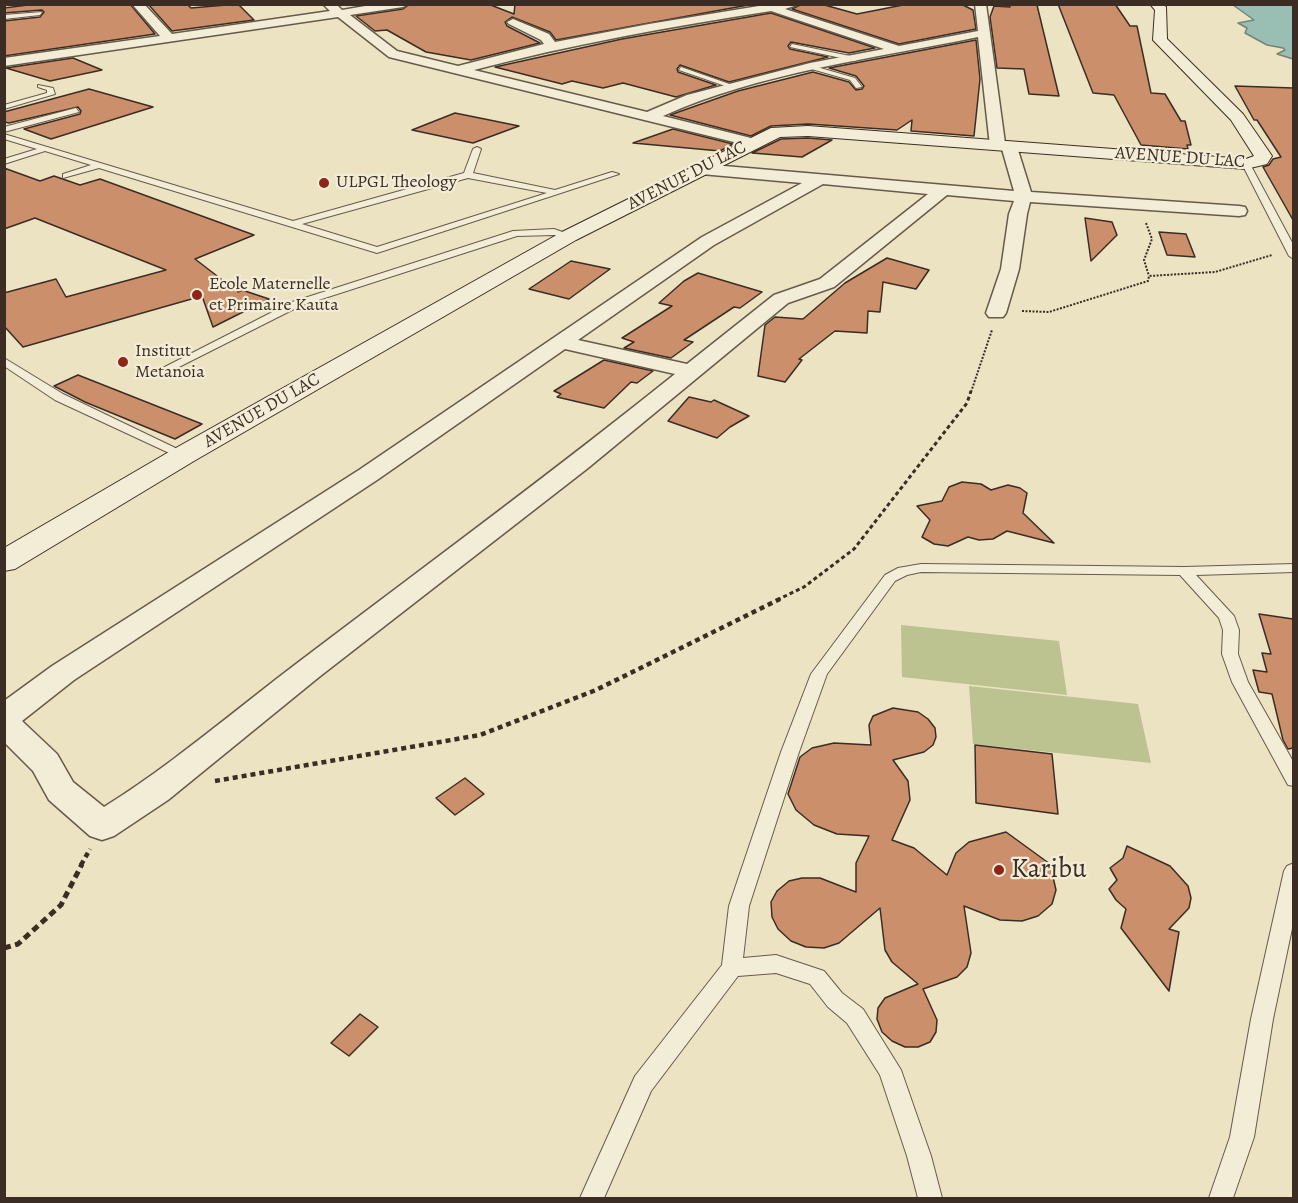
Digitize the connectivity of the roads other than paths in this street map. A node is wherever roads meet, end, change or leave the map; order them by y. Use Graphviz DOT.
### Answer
graph roads {
  1 [pos="137,4"];
  2 [pos="328,4"];
  3 [pos="403,4"];
  4 [pos="761,4"];
  5 [pos="795,4"];
  6 [pos="980,4"];
  7 [pos="1156,4"];
  8 [pos="774,9"];
  9 [pos="40,13"];
  10 [pos="339,14"];
  11 [pos="4,17"];
  12 [pos="513,22"];
  13 [pos="982,33"];
  14 [pos="169,38"];
  15 [pos="552,46"];
  16 [pos="792,46"];
  17 [pos="901,51"];
  18 [pos="855,58"];
  19 [pos="4,62"];
  20 [pos="810,68"];
  21 [pos="681,69"];
  22 [pos="458,70"];
  23 [pos="40,86"];
  24 [pos="733,87"];
  25 [pos="858,87"];
  26 [pos="4,107"];
  27 [pos="76,110"];
  28 [pos="649,117"];
  29 [pos="4,130"];
  30 [pos="4,136"];
  31 [pos="754,143"];
  32 [pos="1004,146"];
  33 [pos="44,148"];
  34 [pos="477,149"];
  35 [pos="4,162"];
  36 [pos="1246,164"];
  37 [pos="99,165"];
  38 [pos="701,170"];
  39 [pos="615,174"];
  40 [pos="468,175"];
  41 [pos="66,176"];
  42 [pos="820,179"];
  43 [pos="943,190"];
  44 [pos="554,192"];
  45 [pos="1024,197"];
  46 [pos="1239,211"];
  47 [pos="293,224"];
  48 [pos="569,236"];
  49 [pos="1292,254"];
  50 [pos="996,313"];
  51 [pos="560,342"];
  52 [pos="4,361"];
  53 [pos="693,372"];
  54 [pos="155,375"];
  55 [pos="184,455"];
  56 [pos="4,562"];
  57 [pos="1293,568"];
  58 [pos="1184,571"];
  59 [pos="4,720"];
  60 [pos="1293,780"];
  61 [pos="1293,871"];
  62 [pos="732,968"];
  63 [pos="592,1198"];
  64 [pos="930,1198"];
  65 [pos="1221,1198"];
  1 -- 14 [label="street"];
  2 -- 10 [label="street"];
  3 -- 10 [label="street"];
  4 -- 8 [label="street"];
  5 -- 8 [label="street"];
  6 -- 13 [label="street"];
  7 -- 36 [label="main road, AVENUE DU LAC"];
  8 -- 15 [label="street"];
  8 -- 17 [label="street"];
  9 -- 11 [label="lane"];
  10 -- 14 [label="street"];
  10 -- 22 [label="street"];
  12 -- 15 [label="street"];
  13 -- 17 [label="street"];
  13 -- 32 [label="street"];
  14 -- 19 [label="street"];
  15 -- 22 [label="street"];
  16 -- 18 [label="lane"];
  17 -- 18 [label="street"];
  18 -- 20 [label="street"];
  20 -- 24 [label="street"];
  20 -- 25 [label="lane"];
  21 -- 24 [label="lane"];
  22 -- 28 [label="street"];
  23 -- 26 [label="lane"];
  24 -- 28 [label="street"];
  27 -- 29 [label="lane"];
  28 -- 31 [label="street"];
  30 -- 33 [label="lane"];
  31 -- 32 [label="main road, AVENUE DU LAC"];
  31 -- 38 [label="main road, AVENUE DU LAC"];
  32 -- 36 [label="main road, AVENUE DU LAC"];
  32 -- 45 [label="street"];
  33 -- 35 [label="lane"];
  33 -- 37 [label="lane"];
  34 -- 40 [label="lane"];
  36 -- 49 [label="lane"];
  37 -- 41 [label="lane"];
  37 -- 47 [label="lane"];
  38 -- 42 [label="street"];
  38 -- 48 [label="main road, AVENUE DU LAC"];
  39 -- 44 [label="lane"];
  40 -- 44 [label="lane"];
  40 -- 47 [label="lane"];
  42 -- 43 [label="street"];
  42 -- 51 [label="street"];
  43 -- 45 [label="street"];
  43 -- 53 [label="street"];
  44 -- 47 [label="lane"];
  45 -- 46 [label="street"];
  45 -- 50 [label="street"];
  48 -- 54 [label="lane"];
  48 -- 55 [label="main road, AVENUE DU LAC"];
  51 -- 53 [label="street"];
  51 -- 59 [label="street"];
  52 -- 55 [label="lane"];
  53 -- 59 [label="street"];
  55 -- 56 [label="main road, AVENUE DU LAC"];
  57 -- 58 [label="lane"];
  58 -- 60 [label="lane"];
  58 -- 62 [label="lane"];
  61 -- 65 [label="lane"];
  62 -- 63 [label="lane"];
  62 -- 64 [label="lane"];
}
